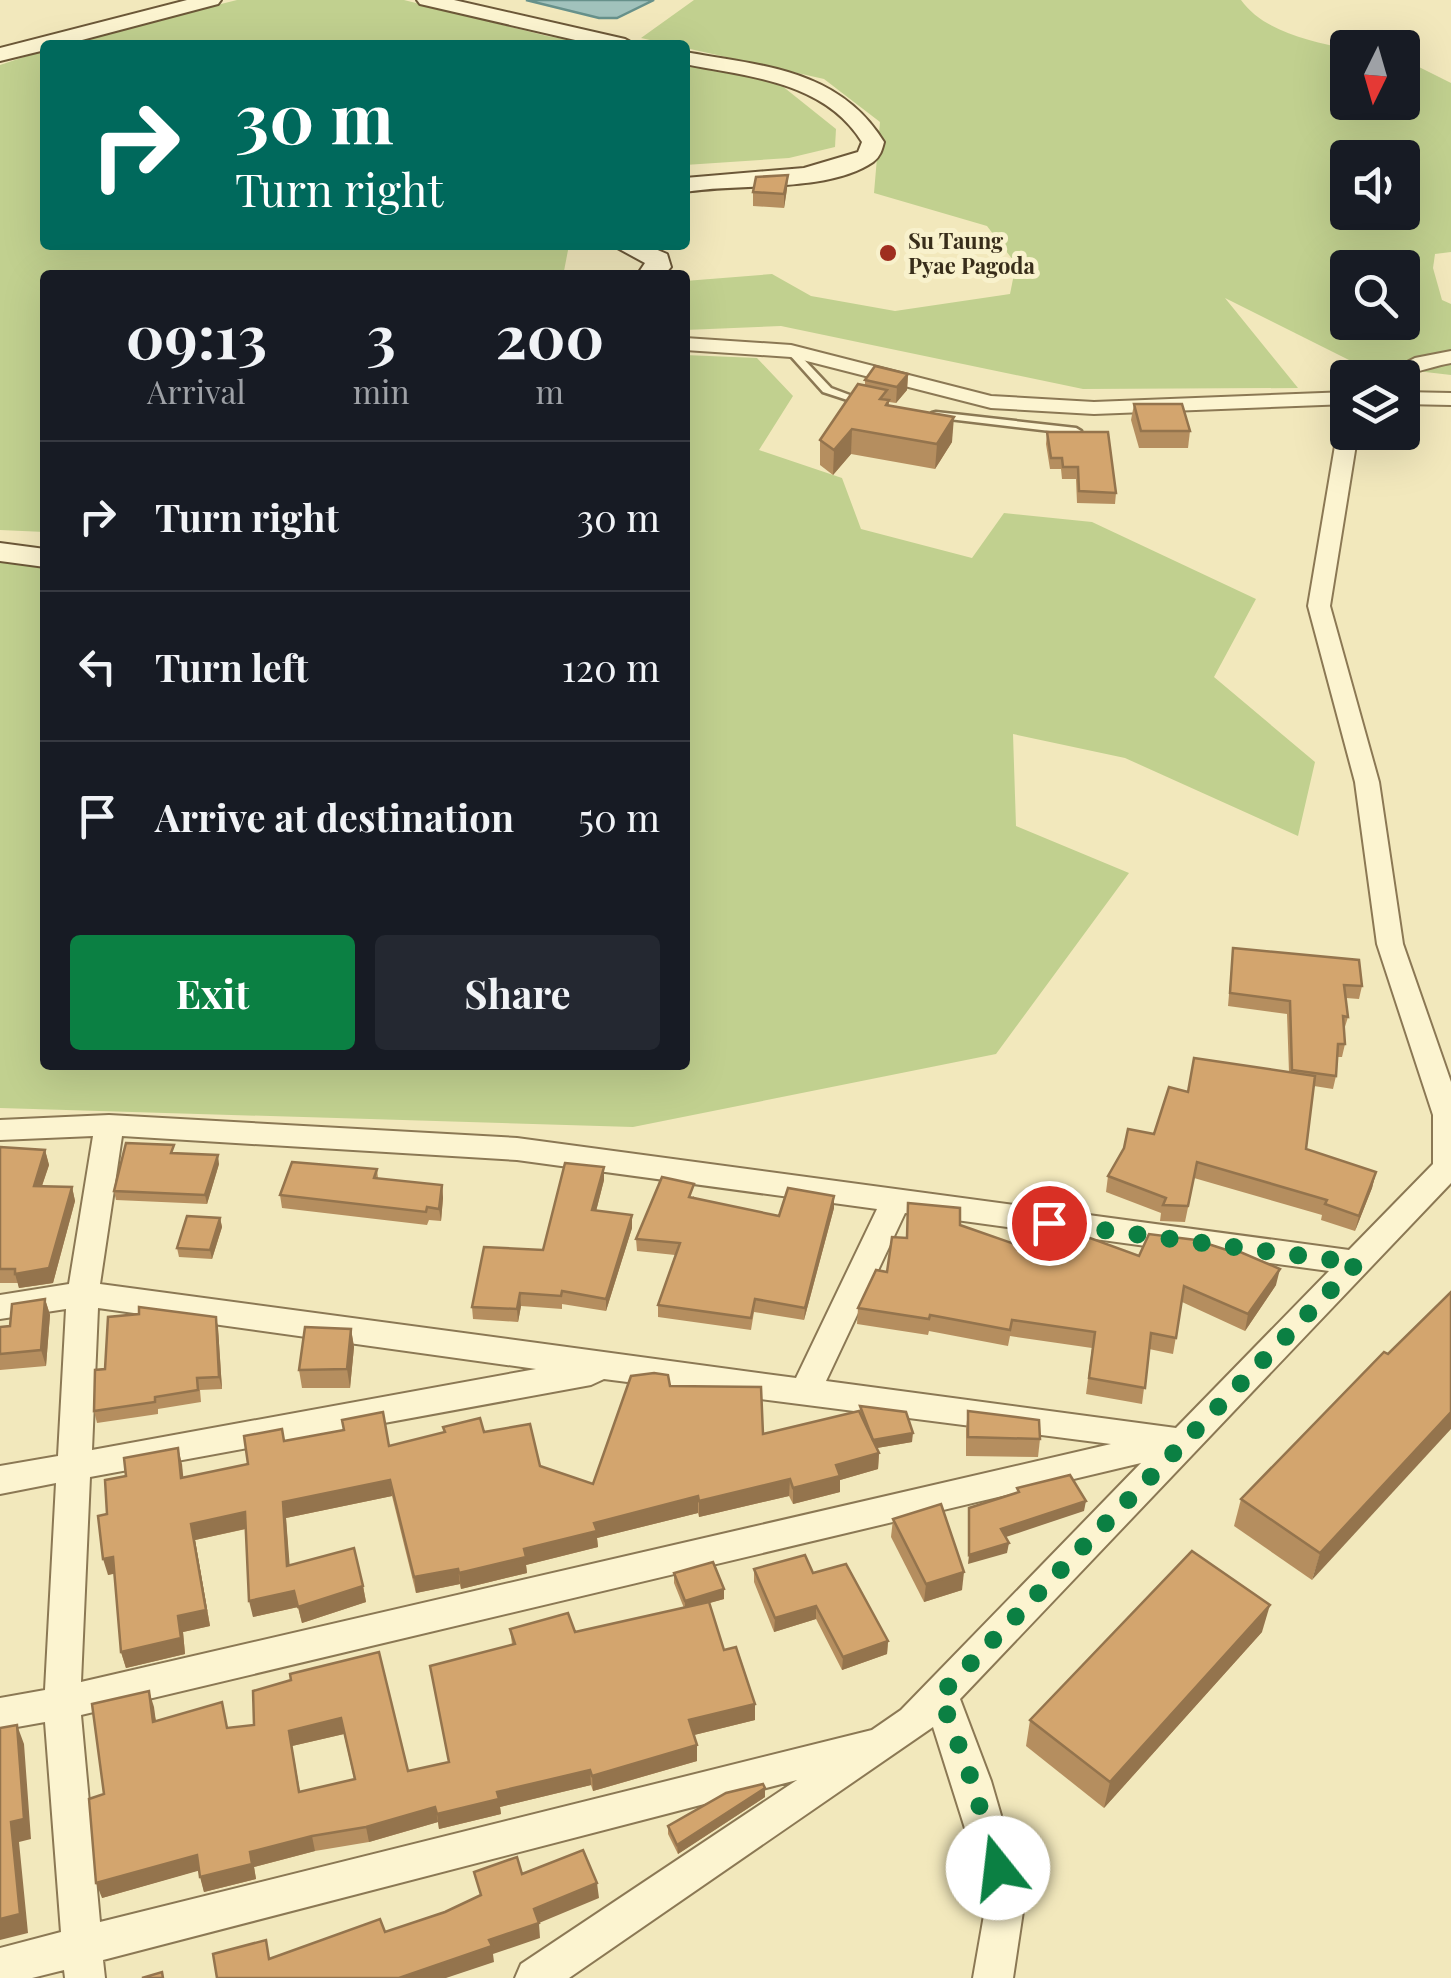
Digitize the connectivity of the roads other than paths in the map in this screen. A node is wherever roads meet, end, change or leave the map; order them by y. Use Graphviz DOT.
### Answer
graph roads {
  1 [pos="211,0"];
  2 [pos="427,0"];
  3 [pos="58,40"];
  4 [pos="602,40"];
  5 [pos="40,45"];
  6 [pos="0,55"];
  7 [pos="690,59"];
  8 [pos="690,183"];
  9 [pos="636,250"];
  10 [pos="654,270"];
  11 [pos="690,344"];
  12 [pos="791,351"];
  13 [pos="1451,358"];
  14 [pos="1420,363"];
  15 [pos="1330,398"];
  16 [pos="1420,398"];
  17 [pos="1451,399"];
  18 [pos="882,406"];
  19 [pos="917,412"];
  20 [pos="1076,431"];
  21 [pos="1344,450"];
  22 [pos="0,552"];
  23 [pos="40,557"];
  24 [pos="109,1125"];
  25 [pos="0,1130"];
  26 [pos="895,1203"];
  27 [pos="1357,1263"];
  28 [pos="83,1294"];
  29 [pos="0,1307"];
  30 [pos="617,1368"];
  31 [pos="806,1392"];
  32 [pos="1186,1440"];
  33 [pos="75,1467"];
  34 [pos="0,1480"];
  35 [pos="940,1695"];
  36 [pos="62,1703"];
  37 [pos="0,1714"];
  38 [pos="888,1740"];
  39 [pos="83,1962"];
  40 [pos="0,1967"];
  41 [pos="535,1978"];
  42 [pos="993,1978"];
  1 -- 3 [label="main road"];
  2 -- 4 [label="main road"];
  5 -- 6 [label="main road"];
  7 -- 8 [label="main road"];
  9 -- 10 [label="main road"];
  11 -- 12 [label="street"];
  12 -- 15 [label="street"];
  12 -- 18 [label="lane"];
  13 -- 14 [label="street"];
  16 -- 17 [label="street"];
  19 -- 20 [label="lane"];
  21 -- 27 [label="street"];
  22 -- 23 [label="main road"];
  24 -- 25 [label="street"];
  24 -- 26 [label="street"];
  24 -- 28 [label="street"];
  26 -- 27 [label="street"];
  26 -- 31 [label="street"];
  27 -- 32 [label="street"];
  28 -- 29 [label="street"];
  28 -- 30 [label="street"];
  28 -- 33 [label="street"];
  30 -- 31 [label="street"];
  30 -- 33 [label="street"];
  31 -- 32 [label="street"];
  32 -- 35 [label="street"];
  32 -- 36 [label="street"];
  33 -- 34 [label="street"];
  33 -- 36 [label="street"];
  35 -- 38 [label="street"];
  35 -- 42 [label="street"];
  36 -- 37 [label="street"];
  36 -- 39 [label="street"];
  38 -- 39 [label="street"];
  38 -- 41 [label="street"];
  39 -- 40 [label="street"];
}
